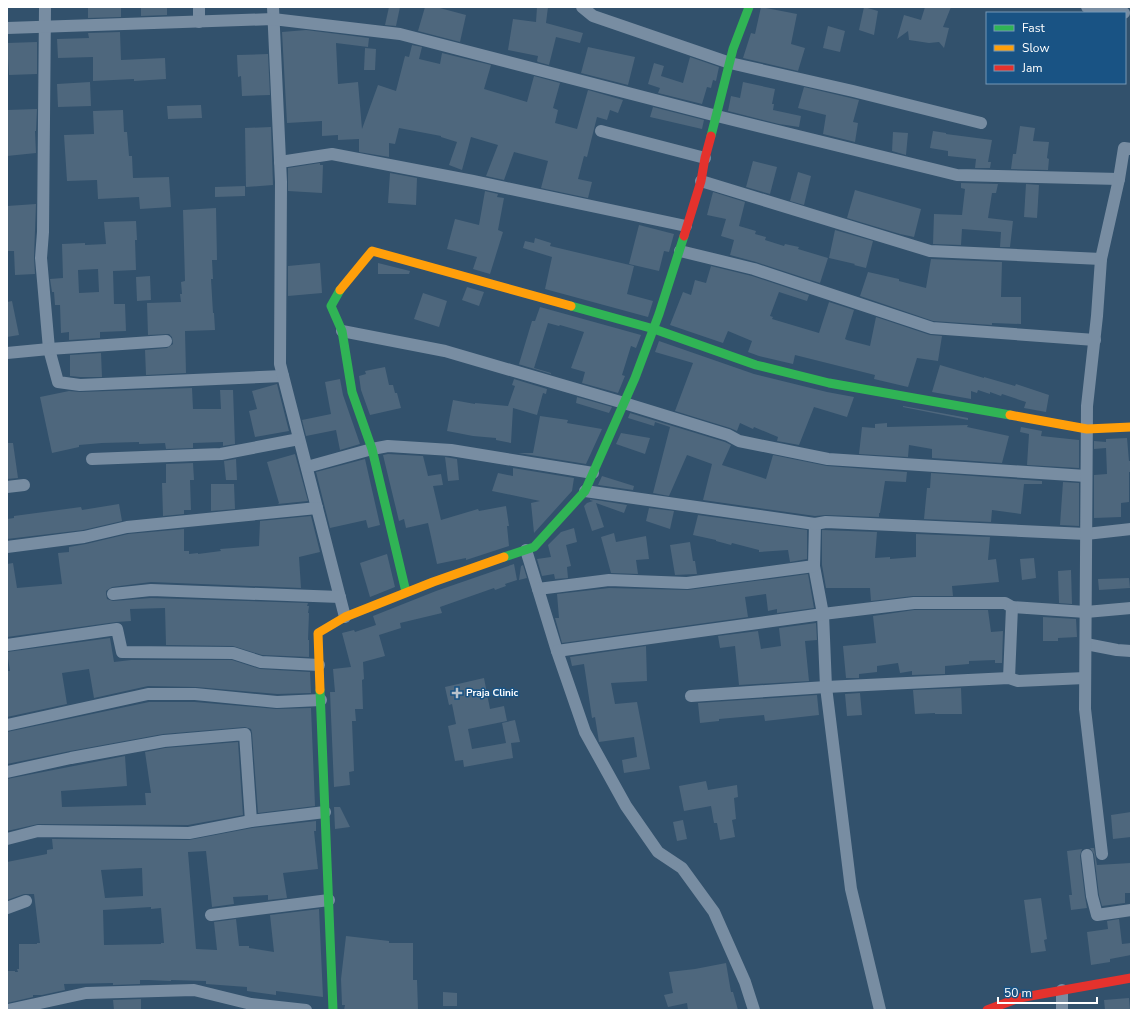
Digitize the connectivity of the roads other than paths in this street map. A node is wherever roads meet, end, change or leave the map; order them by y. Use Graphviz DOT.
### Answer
graph roads {
  1 [pos="45,7"];
  2 [pos="199,7"];
  3 [pos="582,7"];
  4 [pos="1087,7"];
  5 [pos="747,8"];
  6 [pos="1118,12"];
  7 [pos="273,13"];
  8 [pos="199,22"];
  9 [pos="46,27"];
  10 [pos="7,28"];
  11 [pos="730,63"];
  12 [pos="717,116"];
  13 [pos="981,123"];
  14 [pos="600,131"];
  15 [pos="1131,149"];
  16 [pos="705,158"];
  17 [pos="280,162"];
  18 [pos="1119,179"];
  19 [pos="701,181"];
  20 [pos="686,226"];
  21 [pos="680,252"];
  22 [pos="1101,259"];
  23 [pos="654,329"];
  24 [pos="342,331"];
  25 [pos="1094,340"];
  26 [pos="166,341"];
  27 [pos="49,349"];
  28 [pos="7,353"];
  29 [pos="283,376"];
  30 [pos="624,403"];
  31 [pos="1131,427"];
  32 [pos="1087,429"];
  33 [pos="299,439"];
  34 [pos="372,449"];
  35 [pos="92,458"];
  36 [pos="307,467"];
  37 [pos="593,473"];
  38 [pos="1086,476"];
  39 [pos="24,485"];
  40 [pos="7,487"];
  41 [pos="585,491"];
  42 [pos="317,508"];
  43 [pos="816,524"];
  44 [pos="1131,529"];
  45 [pos="1086,534"];
  46 [pos="7,547"];
  47 [pos="526,550"];
  48 [pos="814,566"];
  49 [pos="538,589"];
  50 [pos="406,592"];
  51 [pos="113,594"];
  52 [pos="340,597"];
  53 [pos="1012,607"];
  54 [pos="1131,608"];
  55 [pos="1086,612"];
  56 [pos="822,614"];
  57 [pos="346,617"];
  58 [pos="1086,644"];
  59 [pos="7,645"];
  60 [pos="557,651"];
  61 [pos="1131,651"];
  62 [pos="319,665"];
  63 [pos="1009,678"];
  64 [pos="1085,678"];
  65 [pos="826,687"];
  66 [pos="691,696"];
  67 [pos="321,700"];
  68 [pos="7,725"];
  69 [pos="7,772"];
  70 [pos="325,812"];
  71 [pos="251,821"];
  72 [pos="7,839"];
  73 [pos="1102,854"];
  74 [pos="1087,855"];
  75 [pos="329,900"];
  76 [pos="26,901"];
  77 [pos="7,908"];
  78 [pos="1131,910"];
  79 [pos="212,915"];
  80 [pos="1131,978"];
  81 [pos="1062,990"];
  82 [pos="8,1010"];
  83 [pos="306,1010"];
  84 [pos="333,1010"];
  85 [pos="754,1010"];
  86 [pos="880,1010"];
  87 [pos="987,1010"];
  88 [pos="1062,1010"];
  1 -- 9 [label="street"];
  2 -- 8 [label="street"];
  3 -- 11 [label="street"];
  4 -- 6 [label="street"];
  5 -- 11 [label="street"];
  7 -- 8 [label="street"];
  7 -- 12 [label="street"];
  7 -- 17 [label="street"];
  8 -- 9 [label="street"];
  9 -- 10 [label="street"];
  9 -- 27 [label="street"];
  11 -- 12 [label="street"];
  11 -- 13 [label="street"];
  12 -- 16 [label="street"];
  12 -- 18 [label="street"];
  14 -- 16 [label="street"];
  15 -- 18 [label="street"];
  16 -- 19 [label="street"];
  17 -- 20 [label="street"];
  17 -- 29 [label="street"];
  18 -- 22 [label="street"];
  19 -- 20 [label="street"];
  19 -- 22 [label="street"];
  20 -- 21 [label="street"];
  21 -- 23 [label="street"];
  21 -- 25 [label="street"];
  22 -- 25 [label="street"];
  23 -- 24 [label="street"];
  23 -- 30 [label="street"];
  23 -- 32 [label="street"];
  24 -- 30 [label="street"];
  24 -- 34 [label="street"];
  25 -- 32 [label="street"];
  26 -- 27 [label="street"];
  27 -- 28 [label="street"];
  27 -- 29 [label="street"];
  29 -- 33 [label="street"];
  30 -- 37 [label="street"];
  30 -- 38 [label="street"];
  31 -- 32 [label="street"];
  32 -- 38 [label="street"];
  33 -- 35 [label="street"];
  33 -- 36 [label="street"];
  34 -- 36 [label="street"];
  34 -- 37 [label="street"];
  34 -- 50 [label="street"];
  36 -- 42 [label="street"];
  37 -- 41 [label="street"];
  38 -- 45 [label="street"];
  39 -- 40 [label="street"];
  41 -- 43 [label="street"];
  41 -- 47 [label="street"];
  42 -- 46 [label="street"];
  42 -- 52 [label="street"];
  43 -- 45 [label="street"];
  43 -- 48 [label="street"];
  44 -- 45 [label="street"];
  45 -- 55 [label="street"];
  47 -- 49 [label="street"];
  47 -- 50 [label="street"];
  48 -- 49 [label="street"];
  48 -- 56 [label="street"];
  49 -- 60 [label="street"];
  50 -- 57 [label="street"];
  51 -- 52 [label="street"];
  52 -- 57 [label="street"];
  53 -- 55 [label="street"];
  53 -- 56 [label="street"];
  53 -- 63 [label="street"];
  54 -- 55 [label="street"];
  55 -- 58 [label="street"];
  56 -- 60 [label="street"];
  56 -- 65 [label="street"];
  57 -- 62 [label="street"];
  58 -- 61 [label="street"];
  58 -- 64 [label="street"];
  59 -- 62 [label="street"];
  60 -- 85 [label="street"];
  62 -- 67 [label="street"];
  63 -- 64 [label="street"];
  63 -- 65 [label="street"];
  64 -- 73 [label="street"];
  65 -- 66 [label="street"];
  65 -- 86 [label="street"];
  67 -- 68 [label="street"];
  67 -- 70 [label="street"];
  69 -- 71 [label="street"];
  70 -- 71 [label="street"];
  70 -- 75 [label="street"];
  71 -- 72 [label="street"];
  74 -- 78 [label="street"];
  75 -- 79 [label="street"];
  75 -- 84 [label="street"];
  76 -- 77 [label="street"];
  80 -- 81 [label="street"];
  81 -- 87 [label="street"];
  81 -- 88 [label="street"];
  82 -- 83 [label="street"];
}
